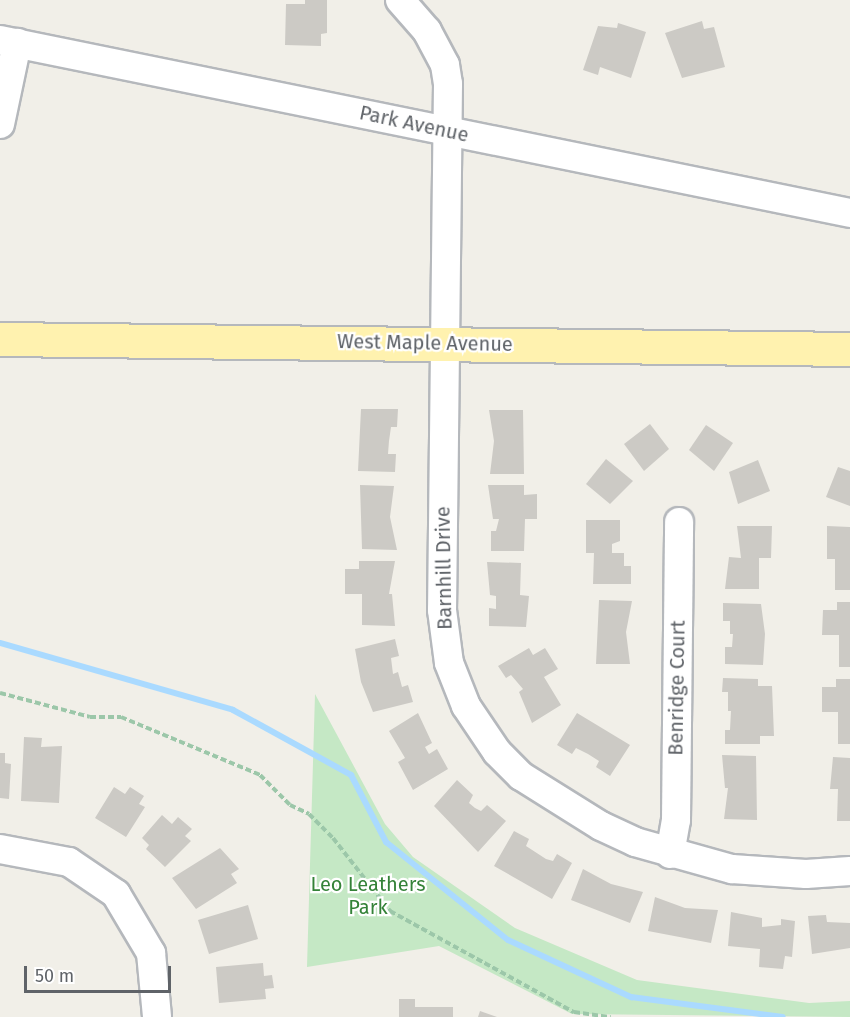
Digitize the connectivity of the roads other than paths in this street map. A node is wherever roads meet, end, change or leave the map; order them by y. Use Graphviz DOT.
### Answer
graph roads {
  1 [pos="400,0"];
  2 [pos="8,41"];
  3 [pos="0,124"];
  4 [pos="448,132"];
  5 [pos="839,211"];
  6 [pos="0,339"];
  7 [pos="446,343"];
  8 [pos="850,349"];
  9 [pos="679,522"];
  10 [pos="0,849"];
  11 [pos="670,854"];
  12 [pos="850,871"];
  13 [pos="157,1017"];
  1 -- 4 [label="street, Barnhill Drive"];
  2 -- 3 [label="street"];
  2 -- 4 [label="street, Park Avenue"];
  4 -- 5 [label="street, Park Avenue"];
  4 -- 7 [label="street, Barnhill Drive"];
  6 -- 7 [label="main road, West Maple Avenue"];
  7 -- 8 [label="main road, West Maple Avenue"];
  7 -- 11 [label="street, Barnhill Drive"];
  9 -- 11 [label="street, Benridge Court"];
  10 -- 13 [label="street"];
  11 -- 12 [label="street, Barnhill Drive"];
}
